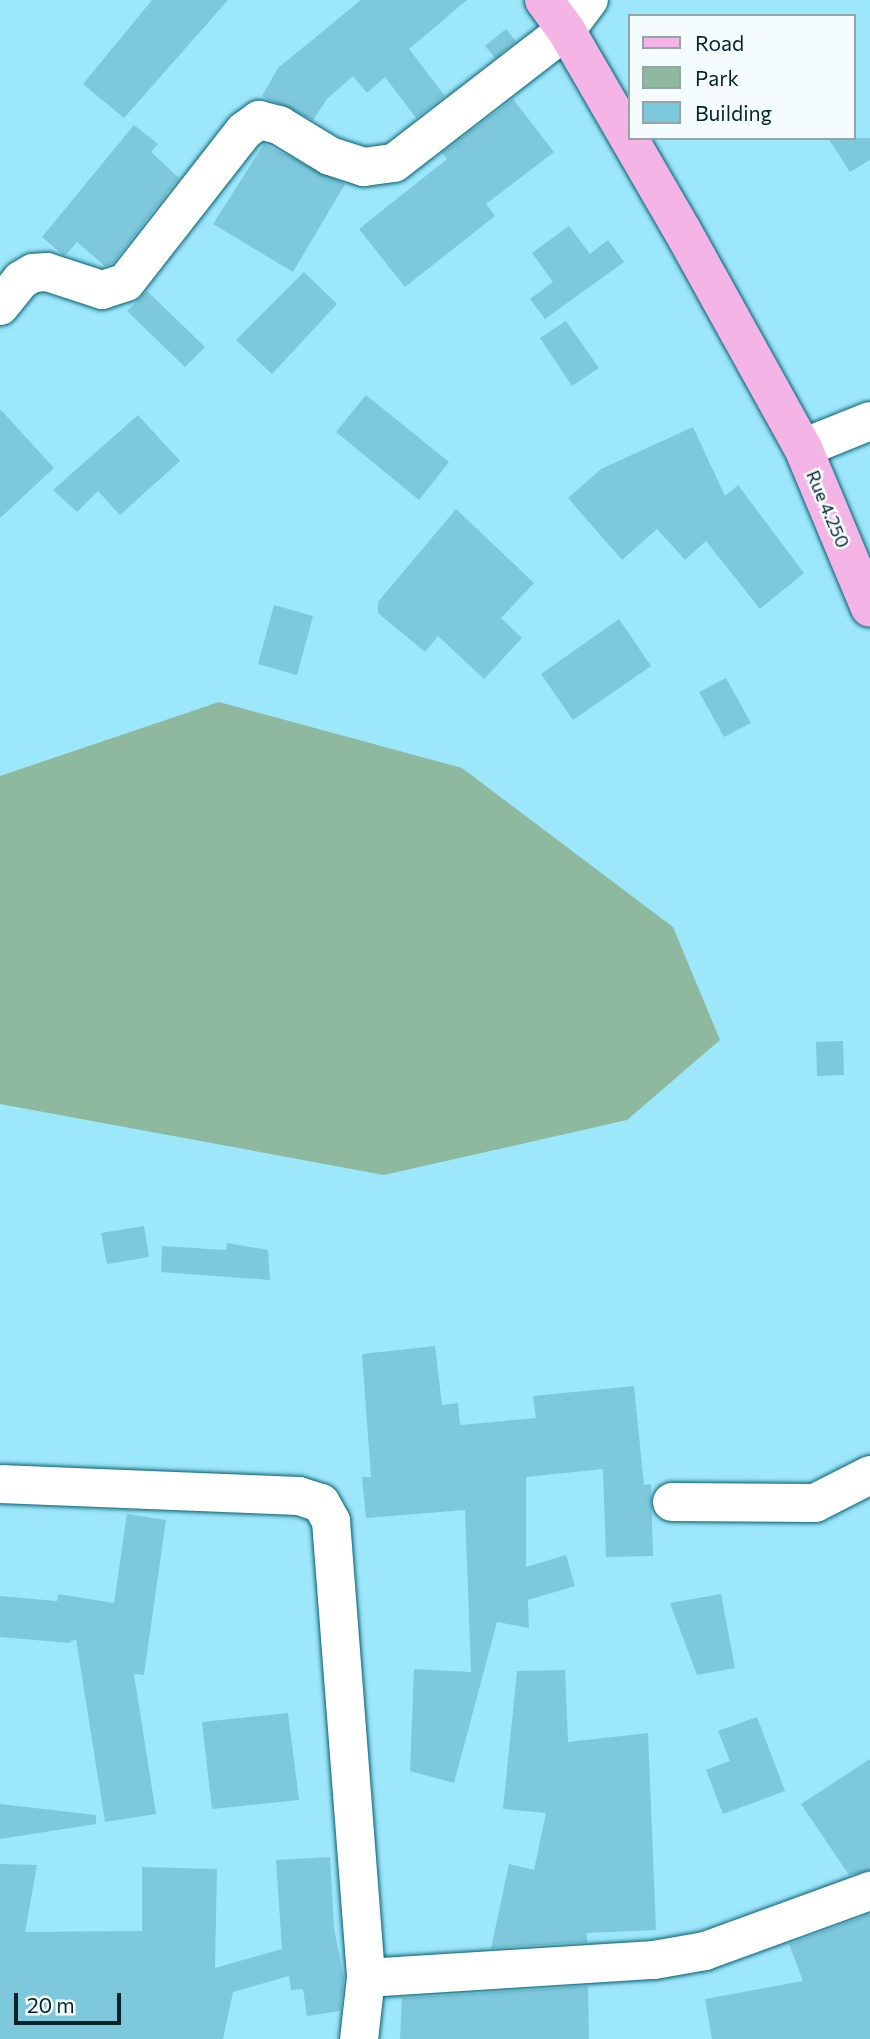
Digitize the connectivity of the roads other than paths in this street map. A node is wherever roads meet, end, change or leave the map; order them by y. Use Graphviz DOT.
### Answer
graph roads {
  1 [pos="544,0"];
  2 [pos="589,0"];
  3 [pos="566,30"];
  4 [pos="628,140"];
  5 [pos="628,140"];
  6 [pos="0,306"];
  7 [pos="870,421"];
  8 [pos="803,449"];
  9 [pos="870,608"];
  10 [pos="870,1475"];
  11 [pos="0,1484"];
  12 [pos="672,1502"];
  13 [pos="870,1891"];
  14 [pos="366,1978"];
  15 [pos="359,2039"];
  1 -- 3 [label="main road, Rue 4.250"];
  2 -- 3 [label="street"];
  3 -- 4 [label="main road, Rue 4.250"];
  3 -- 6 [label="street"];
  5 -- 8 [label="main road, Rue 4.250"];
  7 -- 8 [label="street"];
  8 -- 9 [label="main road, Rue 4.250"];
  10 -- 12 [label="street"];
  11 -- 14 [label="street"];
  13 -- 14 [label="street"];
  14 -- 15 [label="street"];
}
